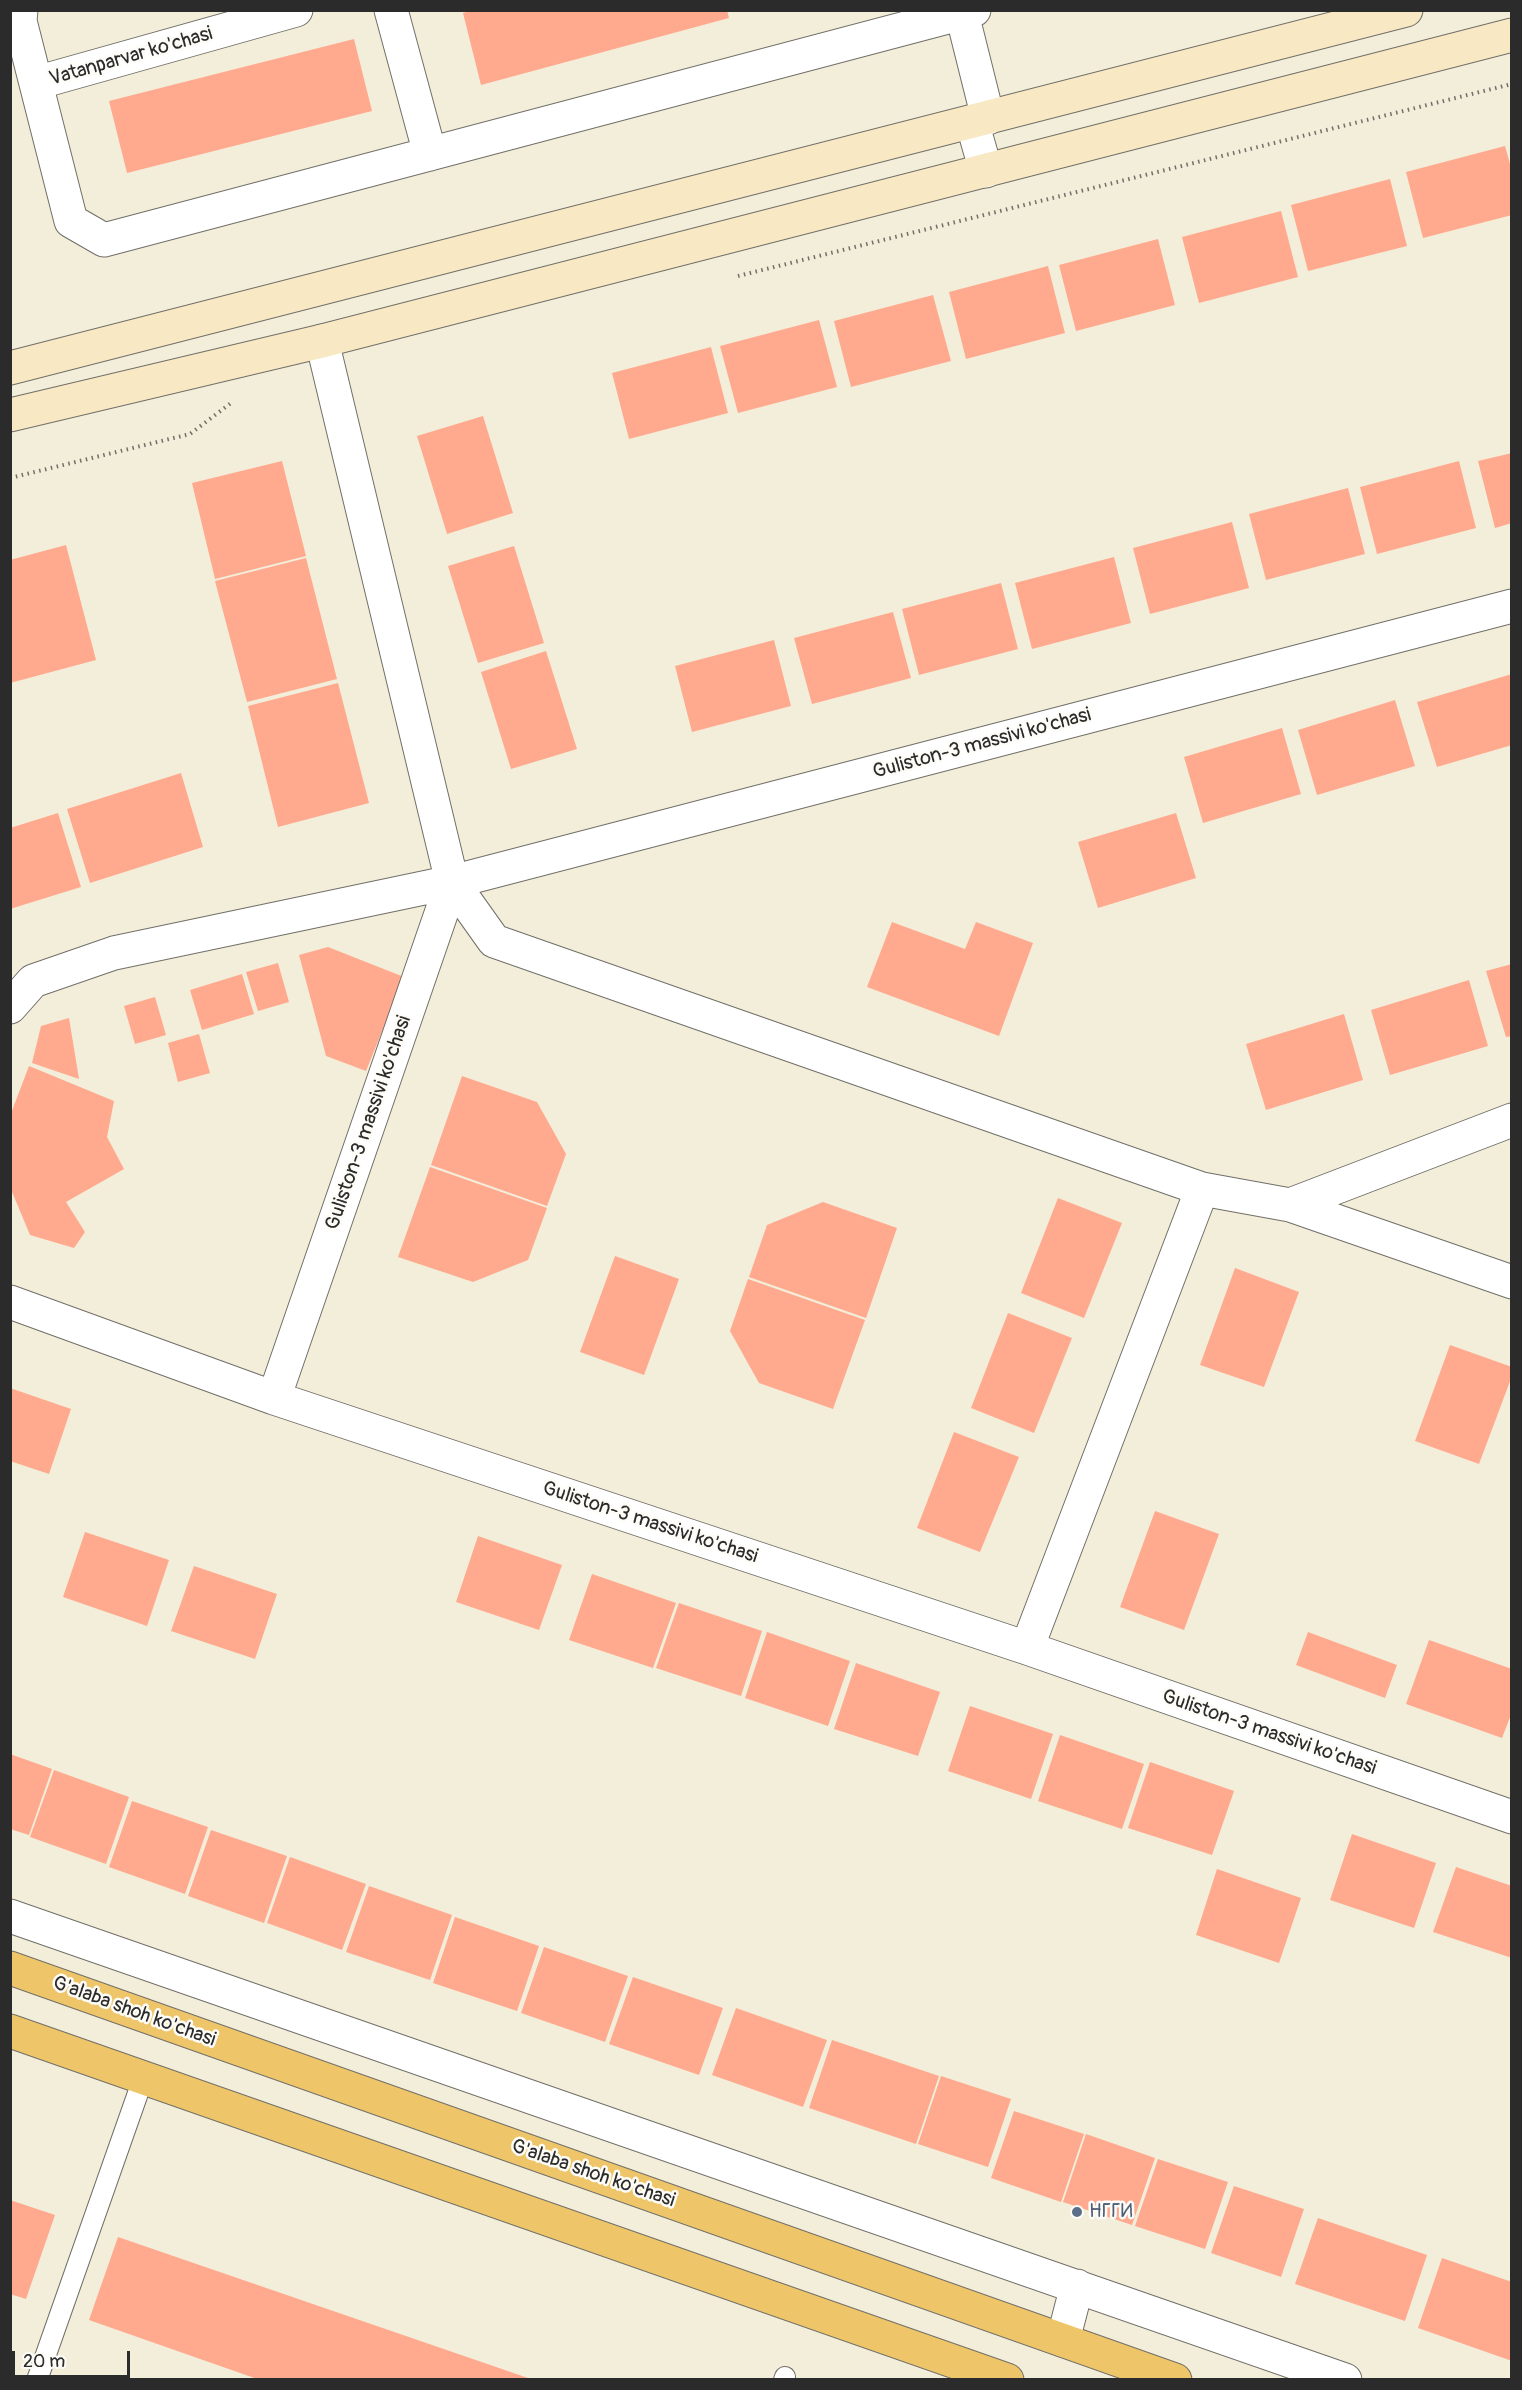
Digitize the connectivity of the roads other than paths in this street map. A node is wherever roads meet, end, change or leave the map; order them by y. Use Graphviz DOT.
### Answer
graph roads {
  1 [pos="21,10"];
  2 [pos="296,10"];
  3 [pos="391,10"];
  4 [pos="1406,10"];
  5 [pos="965,12"];
  6 [pos="1512,35"];
  7 [pos="36,83"];
  8 [pos="980,120"];
  9 [pos="430,154"];
  10 [pos="986,171"];
  11 [pos="322,341"];
  12 [pos="10,368"];
  13 [pos="10,416"];
  14 [pos="1512,606"];
  15 [pos="453,882"];
  16 [pos="10,1007"];
  17 [pos="1512,1120"];
  18 [pos="1202,1189"];
  19 [pos="1290,1205"];
  20 [pos="1512,1282"];
  21 [pos="10,1302"];
  22 [pos="274,1398"];
  23 [pos="1027,1648"];
  24 [pos="1512,1817"];
  25 [pos="10,1916"];
  26 [pos="10,1968"];
  27 [pos="10,2031"];
  28 [pos="144,2076"];
  29 [pos="1077,2286"];
  30 [pos="1063,2340"];
  31 [pos="37,2379"];
  32 [pos="1007,2379"];
  33 [pos="1175,2379"];
  34 [pos="1345,2379"];
  1 -- 7 [label="street"];
  2 -- 7 [label="street, Vatanparvar ko'chasi"];
  3 -- 9 [label="street"];
  4 -- 8 [label="street"];
  5 -- 8 [label="street"];
  5 -- 9 [label="street"];
  6 -- 10 [label="street"];
  7 -- 9 [label="street"];
  8 -- 10 [label="street"];
  8 -- 12 [label="street"];
  10 -- 11 [label="street"];
  11 -- 13 [label="street"];
  11 -- 15 [label="street"];
  14 -- 15 [label="street, Guliston-3 massivi ko'chasi"];
  15 -- 16 [label="street, Guliston-3 massivi ko'chasi"];
  15 -- 18 [label="street"];
  15 -- 22 [label="street, Guliston-3 massivi ko'chasi"];
  17 -- 19 [label="street"];
  18 -- 19 [label="street"];
  18 -- 23 [label="street"];
  19 -- 20 [label="street"];
  21 -- 22 [label="street, Guliston-3 massivi ko'chasi"];
  22 -- 23 [label="street, Guliston-3 massivi ko'chasi"];
  23 -- 24 [label="street, Guliston-3 massivi ko'chasi"];
  25 -- 29 [label="street"];
  26 -- 30 [label="main road, G'alaba shoh ko'chasi"];
  27 -- 28 [label="main road"];
  28 -- 31 [label="lane"];
  28 -- 32 [label="main road"];
  29 -- 30 [label="street"];
  29 -- 34 [label="street"];
  30 -- 33 [label="main road, G'alaba shoh ko'chasi"];
}
